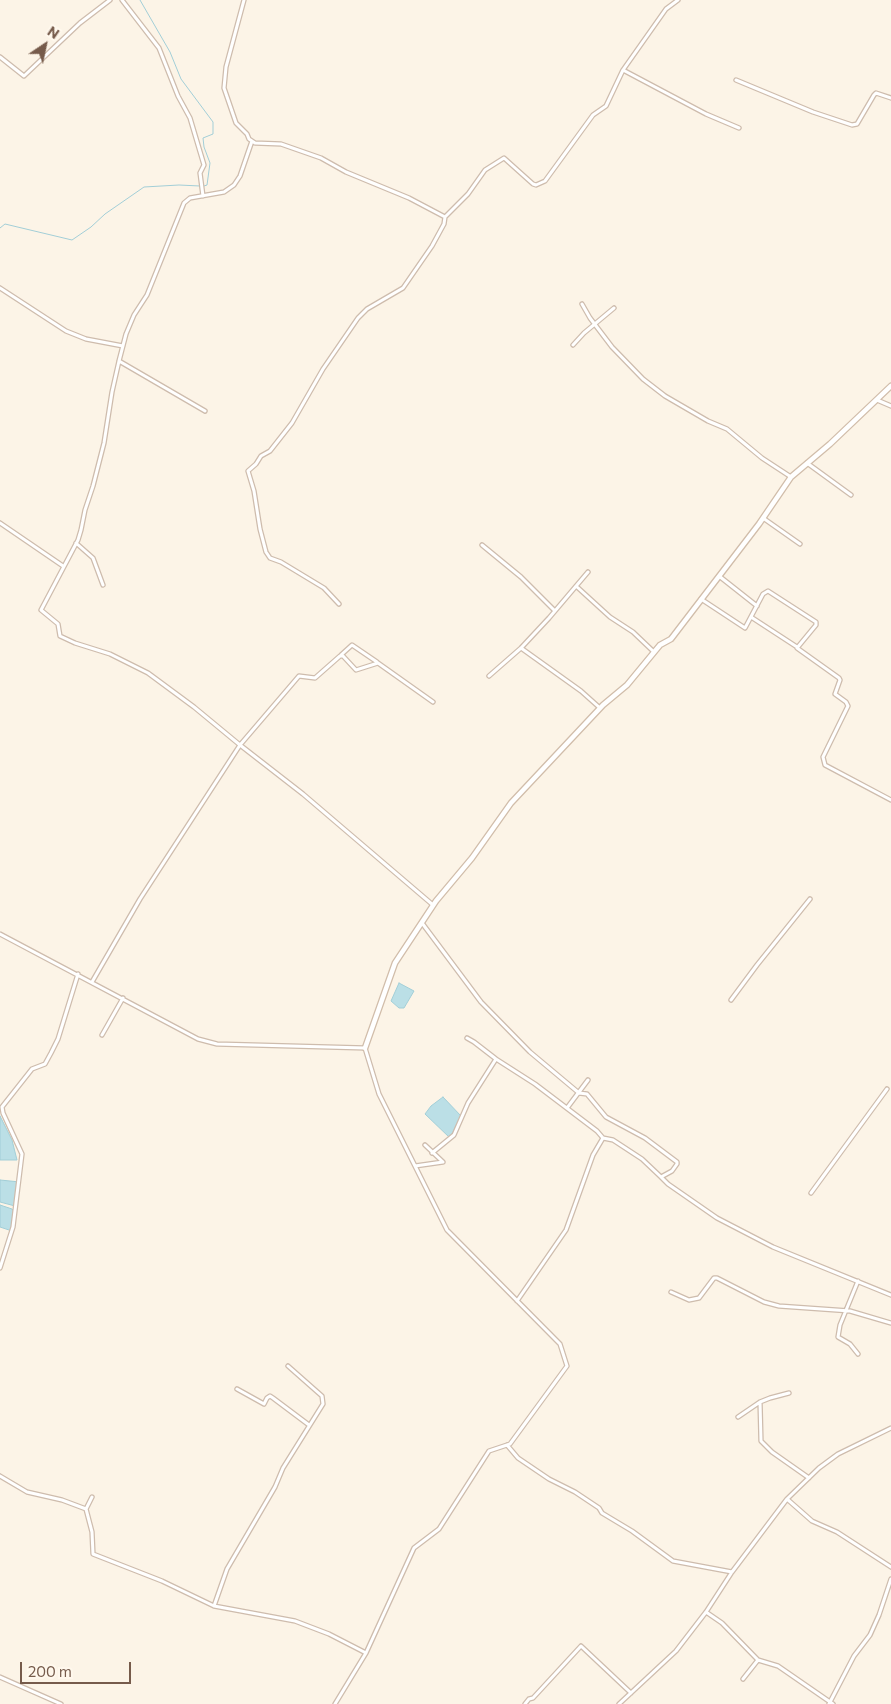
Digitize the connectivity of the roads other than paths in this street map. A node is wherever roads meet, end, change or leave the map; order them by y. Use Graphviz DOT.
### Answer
graph roads {
  1 [pos="110,0"];
  2 [pos="122,0"];
  3 [pos="244,0"];
  4 [pos="678,0"];
  5 [pos="0,57"];
  6 [pos="623,70"];
  7 [pos="736,80"];
  8 [pos="891,98"];
  9 [pos="739,128"];
  10 [pos="252,141"];
  11 [pos="203,196"];
  12 [pos="446,217"];
  13 [pos="0,288"];
  14 [pos="582,304"];
  15 [pos="614,308"];
  16 [pos="594,325"];
  17 [pos="573,345"];
  18 [pos="123,346"];
  19 [pos="119,361"];
  20 [pos="891,386"];
  21 [pos="877,400"];
  22 [pos="891,406"];
  23 [pos="205,411"];
  24 [pos="806,463"];
  25 [pos="791,476"];
  26 [pos="851,495"];
  27 [pos="763,518"];
  28 [pos="0,523"];
  29 [pos="76,543"];
  30 [pos="800,544"];
  31 [pos="482,545"];
  32 [pos="63,566"];
  33 [pos="588,572"];
  34 [pos="718,576"];
  35 [pos="103,585"];
  36 [pos="576,586"];
  37 [pos="701,599"];
  38 [pos="339,604"];
  39 [pos="757,606"];
  40 [pos="554,610"];
  41 [pos="751,616"];
  42 [pos="797,647"];
  43 [pos="521,648"];
  44 [pos="654,652"];
  45 [pos="340,656"];
  46 [pos="378,663"];
  47 [pos="489,676"];
  48 [pos="434,702"];
  49 [pos="600,708"];
  50 [pos="240,745"];
  51 [pos="891,800"];
  52 [pos="810,899"];
  53 [pos="433,905"];
  54 [pos="422,923"];
  55 [pos="0,934"];
  56 [pos="78,974"];
  57 [pos="92,982"];
  58 [pos="123,998"];
  59 [pos="731,1000"];
  60 [pos="102,1035"];
  61 [pos="467,1038"];
  62 [pos="365,1048"];
  63 [pos="496,1060"];
  64 [pos="588,1080"];
  65 [pos="887,1089"];
  66 [pos="578,1093"];
  67 [pos="567,1108"];
  68 [pos="603,1138"];
  69 [pos="425,1145"];
  70 [pos="432,1153"];
  71 [pos="415,1166"];
  72 [pos="661,1177"];
  73 [pos="811,1193"];
  74 [pos="0,1268"];
  75 [pos="858,1281"];
  76 [pos="671,1292"];
  77 [pos="891,1295"];
  78 [pos="517,1301"];
  79 [pos="845,1312"];
  80 [pos="891,1323"];
  81 [pos="858,1354"];
  82 [pos="288,1366"];
  83 [pos="237,1389"];
  84 [pos="789,1393"];
  85 [pos="760,1402"];
  86 [pos="738,1417"];
  87 [pos="310,1425"];
  88 [pos="891,1428"];
  89 [pos="507,1445"];
  90 [pos="0,1476"];
  91 [pos="809,1478"];
  92 [pos="92,1497"];
  93 [pos="787,1499"];
  94 [pos="86,1509"];
  95 [pos="891,1567"];
  96 [pos="732,1572"];
  97 [pos="891,1579"];
  98 [pos="891,1591"];
  99 [pos="886,1592"];
  100 [pos="214,1606"];
  101 [pos="706,1612"];
  102 [pos="366,1653"];
  103 [pos="758,1660"];
  104 [pos="0,1677"];
  105 [pos="743,1679"];
  106 [pos="631,1693"];
  107 [pos="830,1703"];
  108 [pos="61,1704"];
  109 [pos="335,1704"];
  110 [pos="525,1704"];
  111 [pos="619,1704"];
  1 -- 5 [label="street"];
  2 -- 11 [label="street"];
  3 -- 10 [label="street"];
  4 -- 6 [label="street"];
  6 -- 9 [label="street"];
  6 -- 12 [label="street"];
  7 -- 8 [label="street"];
  10 -- 11 [label="street"];
  10 -- 12 [label="street"];
  11 -- 18 [label="street"];
  12 -- 38 [label="street"];
  13 -- 18 [label="street"];
  14 -- 16 [label="street"];
  15 -- 16 [label="street"];
  16 -- 17 [label="street"];
  16 -- 25 [label="street"];
  18 -- 19 [label="street"];
  19 -- 23 [label="street"];
  19 -- 29 [label="street"];
  20 -- 21 [label="street"];
  21 -- 22 [label="street"];
  21 -- 24 [label="street"];
  24 -- 25 [label="street"];
  24 -- 26 [label="street"];
  25 -- 27 [label="street"];
  27 -- 30 [label="street"];
  27 -- 34 [label="street"];
  28 -- 32 [label="street"];
  29 -- 32 [label="street"];
  29 -- 35 [label="street"];
  31 -- 40 [label="street"];
  32 -- 50 [label="street"];
  33 -- 36 [label="street"];
  34 -- 37 [label="street"];
  34 -- 39 [label="street"];
  36 -- 40 [label="street"];
  36 -- 44 [label="street"];
  37 -- 41 [label="street"];
  37 -- 44 [label="street"];
  39 -- 41 [label="street"];
  39 -- 42 [label="street"];
  40 -- 43 [label="street"];
  41 -- 42 [label="street"];
  42 -- 51 [label="street"];
  43 -- 47 [label="street"];
  43 -- 49 [label="street"];
  44 -- 49 [label="street"];
  45 -- 46 [label="street"];
  45 -- 46 [label="street"];
  45 -- 50 [label="street"];
  46 -- 48 [label="street"];
  49 -- 53 [label="street"];
  50 -- 53 [label="street"];
  50 -- 57 [label="street"];
  52 -- 59 [label="street"];
  53 -- 54 [label="street"];
  54 -- 62 [label="street"];
  54 -- 66 [label="street"];
  55 -- 56 [label="street"];
  56 -- 57 [label="street"];
  56 -- 74 [label="street"];
  57 -- 58 [label="street"];
  58 -- 60 [label="street"];
  58 -- 62 [label="street"];
  61 -- 63 [label="street"];
  62 -- 71 [label="street"];
  63 -- 67 [label="street"];
  63 -- 70 [label="street"];
  64 -- 66 [label="street"];
  65 -- 73 [label="street"];
  66 -- 67 [label="street"];
  66 -- 72 [label="street"];
  67 -- 68 [label="street"];
  68 -- 72 [label="street"];
  68 -- 78 [label="street"];
  69 -- 70 [label="street"];
  70 -- 71 [label="street"];
  71 -- 78 [label="street"];
  72 -- 75 [label="street"];
  75 -- 77 [label="street"];
  75 -- 79 [label="street"];
  76 -- 79 [label="street"];
  78 -- 89 [label="street"];
  79 -- 80 [label="street"];
  79 -- 81 [label="street"];
  82 -- 87 [label="street"];
  83 -- 87 [label="street"];
  84 -- 85 [label="street"];
  85 -- 86 [label="street"];
  85 -- 91 [label="street"];
  87 -- 100 [label="street"];
  88 -- 91 [label="street"];
  89 -- 96 [label="street"];
  89 -- 102 [label="street"];
  90 -- 94 [label="street"];
  91 -- 93 [label="street"];
  92 -- 94 [label="street"];
  93 -- 95 [label="street"];
  93 -- 96 [label="street"];
  94 -- 100 [label="street"];
  96 -- 101 [label="street"];
  97 -- 99 [label="street"];
  98 -- 99 [label="street"];
  99 -- 107 [label="street"];
  100 -- 102 [label="street"];
  101 -- 103 [label="street"];
  101 -- 106 [label="street"];
  102 -- 109 [label="street"];
  103 -- 105 [label="street"];
  103 -- 107 [label="street"];
  104 -- 108 [label="street"];
  106 -- 110 [label="street"];
  106 -- 111 [label="street"];
}
